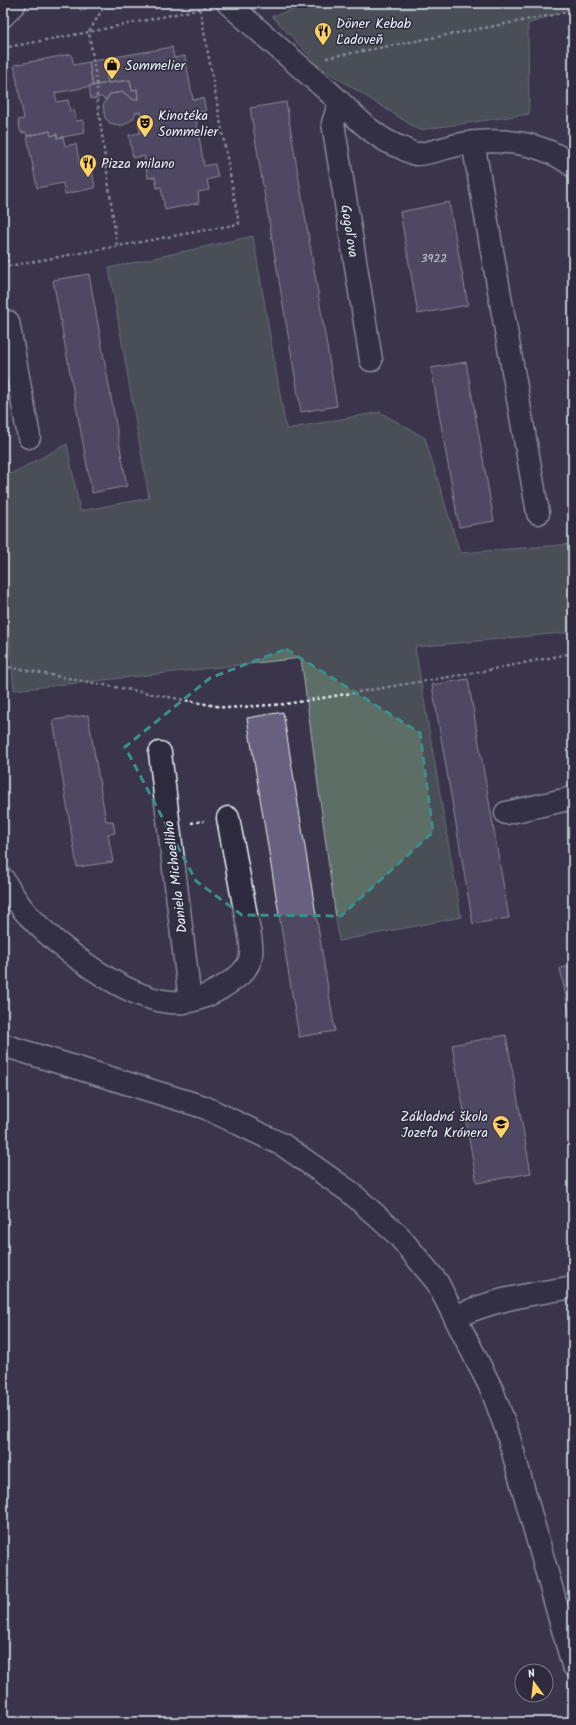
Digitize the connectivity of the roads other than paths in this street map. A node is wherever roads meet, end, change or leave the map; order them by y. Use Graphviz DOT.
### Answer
graph roads {
  1 [pos="15,3"];
  2 [pos="228,3"];
  3 [pos="3,16"];
  4 [pos="340,102"];
  5 [pos="473,142"];
  6 [pos="573,166"];
  7 [pos="3,323"];
  8 [pos="371,360"];
  9 [pos="29,437"];
  10 [pos="538,513"];
  11 [pos="160,753"];
  12 [pos="573,798"];
  13 [pos="506,813"];
  14 [pos="228,818"];
  15 [pos="3,879"];
  16 [pos="190,1001"];
  17 [pos="3,1045"];
  18 [pos="573,1287"];
  19 [pos="456,1318"];
  20 [pos="573,1665"];
  1 -- 3 [label="street"];
  2 -- 4 [label="street"];
  4 -- 5 [label="street"];
  4 -- 8 [label="street, Gogoľova"];
  5 -- 6 [label="street"];
  5 -- 10 [label="street"];
  7 -- 9 [label="street"];
  11 -- 16 [label="street, Daniela Michaelliho"];
  12 -- 13 [label="street"];
  14 -- 16 [label="street"];
  15 -- 16 [label="street"];
  17 -- 19 [label="street"];
  18 -- 19 [label="street"];
  19 -- 20 [label="street"];
}
